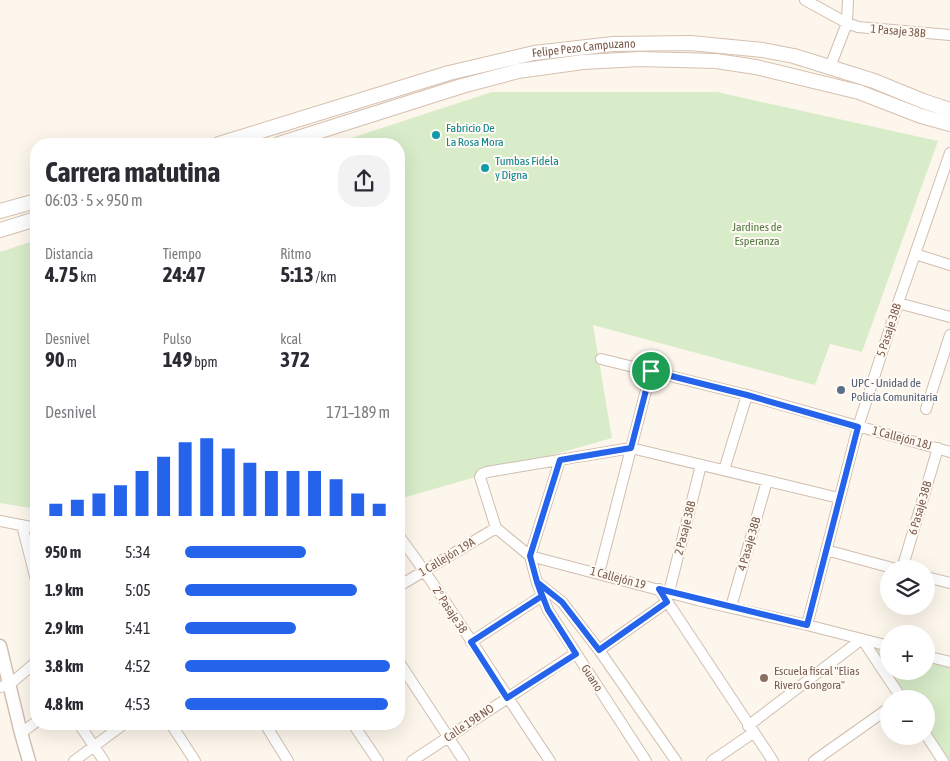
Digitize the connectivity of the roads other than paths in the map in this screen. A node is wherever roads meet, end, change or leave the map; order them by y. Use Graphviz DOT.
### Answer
graph roads {
  1 [pos="805,0"];
  2 [pos="848,0"];
  3 [pos="847,23"];
  4 [pos="950,35"];
  5 [pos="830,68"];
  6 [pos="950,110"];
  7 [pos="950,124"];
  8 [pos="238,138"];
  9 [pos="298,138"];
  10 [pos="950,153"];
  11 [pos="30,203"];
  12 [pos="0,212"];
  13 [pos="30,221"];
  14 [pos="0,230"];
  15 [pos="915,254"];
  16 [pos="950,265"];
  17 [pos="898,303"];
  18 [pos="950,317"];
  19 [pos="950,335"];
  20 [pos="601,359"];
  21 [pos="651,371"];
  22 [pos="747,395"];
  23 [pos="926,410"];
  24 [pos="858,427"];
  25 [pos="631,448"];
  26 [pos="938,448"];
  27 [pos="950,452"];
  28 [pos="560,460"];
  29 [pos="701,465"];
  30 [pos="724,470"];
  31 [pos="767,481"];
  32 [pos="839,498"];
  33 [pos="0,521"];
  34 [pos="22,525"];
  35 [pos="30,527"];
  36 [pos="496,528"];
  37 [pos="405,544"];
  38 [pos="826,550"];
  39 [pos="30,556"];
  40 [pos="530,556"];
  41 [pos="905,560"];
  42 [pos="880,565"];
  43 [pos="424,570"];
  44 [pos="598,573"];
  45 [pos="935,579"];
  46 [pos="405,582"];
  47 [pos="537,582"];
  48 [pos="950,583"];
  49 [pos="665,595"];
  50 [pos="542,596"];
  51 [pos="731,607"];
  52 [pos="807,625"];
  53 [pos="862,639"];
  54 [pos="471,642"];
  55 [pos="880,644"];
  56 [pos="0,646"];
  57 [pos="599,650"];
  58 [pos="576,654"];
  59 [pos="935,658"];
  60 [pos="950,662"];
  61 [pos="30,667"];
  62 [pos="405,671"];
  63 [pos="5,686"];
  64 [pos="895,690"];
  65 [pos="507,698"];
  66 [pos="880,714"];
  67 [pos="30,726"];
  68 [pos="751,729"];
  69 [pos="83,730"];
  70 [pos="116,730"];
  71 [pos="175,730"];
  72 [pos="268,730"];
  73 [pos="357,730"];
  74 [pos="20,733"];
  75 [pos="448,737"];
  76 [pos="931,745"];
  77 [pos="94,747"];
  78 [pos="939,759"];
  79 [pos="30,761"];
  80 [pos="74,761"];
  81 [pos="104,761"];
  82 [pos="195,761"];
  83 [pos="288,761"];
  84 [pos="378,761"];
  85 [pos="412,761"];
  86 [pos="464,761"];
  87 [pos="550,761"];
  88 [pos="646,761"];
  89 [pos="676,761"];
  90 [pos="712,761"];
  91 [pos="773,761"];
  92 [pos="814,761"];
  1 -- 3 [label="street, 1 Pasaje 38B"];
  2 -- 3 [label="street"];
  3 -- 4 [label="street, 1 Pasaje 38B"];
  3 -- 5 [label="street"];
  5 -- 6 [label="main road, Felipe Pezo Campuzano"];
  5 -- 8 [label="main road, Felipe Pezo Campuzano"];
  7 -- 9 [label="main road, Felipe Pezo Campuzano"];
  10 -- 15 [label="street, 5 Pasaje 38B"];
  11 -- 12 [label="main road"];
  13 -- 14 [label="main road"];
  15 -- 16 [label="street"];
  15 -- 17 [label="street, 5 Pasaje 38B"];
  17 -- 18 [label="street"];
  17 -- 24 [label="street, 5 Pasaje 38B"];
  19 -- 23 [label="street"];
  20 -- 21 [label="street, 1 Callejón 18J"];
  21 -- 22 [label="street, 1 Callejón 18J"];
  21 -- 25 [label="street"];
  22 -- 24 [label="street, 1 Callejón 18J"];
  22 -- 30 [label="street"];
  24 -- 26 [label="street, 1 Callejón 18J"];
  24 -- 32 [label="street, 5 Pasaje 38B"];
  25 -- 28 [label="street"];
  25 -- 29 [label="street"];
  25 -- 44 [label="street"];
  26 -- 27 [label="street, 1 Callejón 18J"];
  26 -- 41 [label="street, 6 Pasaje 38B"];
  28 -- 36 [label="street"];
  28 -- 40 [label="street"];
  29 -- 30 [label="street"];
  29 -- 49 [label="street, 2 Pasaje 38B"];
  30 -- 31 [label="street"];
  31 -- 32 [label="street"];
  31 -- 51 [label="street, 4 Pasaje 38B"];
  32 -- 38 [label="street, 5 Pasaje 38B"];
  33 -- 34 [label="street"];
  34 -- 35 [label="street"];
  34 -- 39 [label="street"];
  36 -- 40 [label="street, 1 Callejón 19"];
  36 -- 43 [label="street, 1 Callejón 19A"];
  37 -- 43 [label="street, 2° Pasaje 38"];
  38 -- 42 [label="street"];
  38 -- 52 [label="street, 5 Pasaje 38B"];
  40 -- 44 [label="street, 1 Callejón 19"];
  40 -- 47 [label="street"];
  43 -- 46 [label="street, 1 Callejón 19A"];
  43 -- 54 [label="street, 2° Pasaje 38"];
  44 -- 49 [label="street, 1 Callejón 19"];
  45 -- 48 [label="street"];
  47 -- 50 [label="street, Guano"];
  47 -- 57 [label="street, Guano"];
  49 -- 51 [label="street, 1 Callejón 19"];
  49 -- 57 [label="street"];
  49 -- 68 [label="street"];
  50 -- 54 [label="street"];
  50 -- 58 [label="street, Guano"];
  51 -- 52 [label="street, 1 Callejón 19"];
  52 -- 53 [label="street, 1 Callejón 19"];
  53 -- 55 [label="street, 1 Callejón 19"];
  53 -- 64 [label="street"];
  53 -- 68 [label="street"];
  54 -- 65 [label="street, 2° Pasaje 38"];
  56 -- 63 [label="street"];
  57 -- 89 [label="street, Guano"];
  58 -- 65 [label="street, Calle 19B NO"];
  58 -- 88 [label="street, Guano"];
  59 -- 60 [label="street"];
  61 -- 63 [label="street"];
  62 -- 75 [label="street"];
  63 -- 74 [label="street"];
  65 -- 75 [label="street, Calle 19B NO"];
  65 -- 87 [label="street, 2° Pasaje 38"];
  66 -- 92 [label="street"];
  67 -- 74 [label="street"];
  68 -- 90 [label="street"];
  68 -- 91 [label="street"];
  69 -- 77 [label="street"];
  70 -- 77 [label="street"];
  71 -- 82 [label="street"];
  72 -- 83 [label="street"];
  73 -- 84 [label="street"];
  74 -- 79 [label="street"];
  75 -- 85 [label="street, Calle 19B NO"];
  75 -- 86 [label="street"];
  76 -- 78 [label="street"];
  77 -- 80 [label="street"];
  77 -- 81 [label="street"];
}
